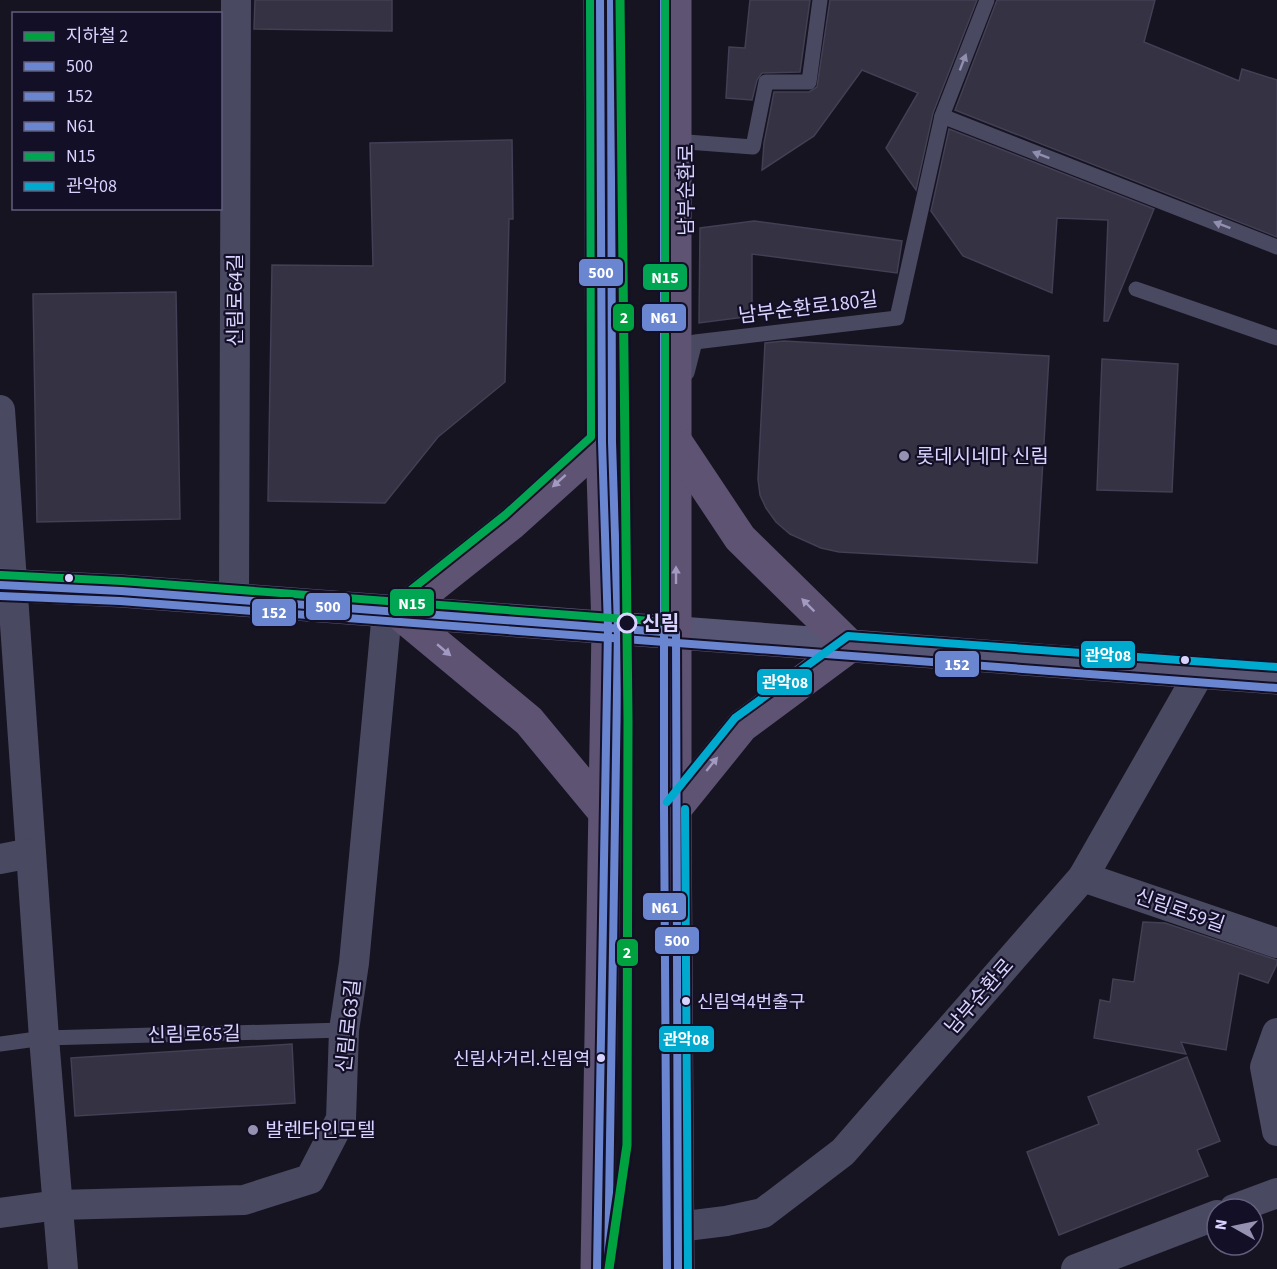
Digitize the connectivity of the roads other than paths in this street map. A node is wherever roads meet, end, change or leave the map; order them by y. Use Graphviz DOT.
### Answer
graph roads {
  1 [pos="236,0"];
  2 [pos="600,0"];
  3 [pos="675,0"];
  4 [pos="690,0"];
  5 [pos="820,0"];
  6 [pos="987,0"];
  7 [pos="942,117"];
  8 [pos="687,142"];
  9 [pos="1277,247"];
  10 [pos="1136,289"];
  11 [pos="1277,338"];
  12 [pos="681,393"];
  13 [pos="0,410"];
  14 [pos="602,442"];
  15 [pos="676,442"];
  16 [pos="6,585"];
  17 [pos="234,600"];
  18 [pos="393,612"];
  19 [pos="608,628"];
  20 [pos="676,633"];
  21 [pos="850,646"];
  22 [pos="1200,672"];
  23 [pos="1277,678"];
  24 [pos="675,809"];
  25 [pos="606,814"];
  26 [pos="31,854"];
  27 [pos="0,859"];
  28 [pos="1083,877"];
  29 [pos="1277,943"];
  30 [pos="344,1030"];
  31 [pos="1277,1033"];
  32 [pos="44,1038"];
  33 [pos="0,1044"];
  34 [pos="1277,1131"];
  35 [pos="58,1205"];
  36 [pos="0,1213"];
  37 [pos="1205,1220"];
  38 [pos="678,1227"];
  39 [pos="63,1269"];
  40 [pos="597,1269"];
  41 [pos="678,1269"];
  42 [pos="1076,1269"];
  1 -- 17 [label="street, 신림로64길"];
  2 -- 14 [label="main road"];
  3 -- 12 [label="main road, 남부순환로"];
  4 -- 8 [label="street, 남부순환로"];
  5 -- 8 [label="lane"];
  7 -- 6 [label="lane, 남부순환로180길, one-way"];
  9 -- 7 [label="lane, one-way"];
  7 -- 12 [label="lane, 남부순환로180길"];
  8 -- 12 [label="street, 남부순환로"];
  10 -- 11 [label="lane"];
  12 -- 15 [label="main road, 남부순환로"];
  13 -- 16 [label="street"];
  14 -- 18 [label="main road, one-way"];
  14 -- 19 [label="main road"];
  20 -- 15 [label="main road, 남부순환로, one-way"];
  21 -- 15 [label="main road, one-way"];
  16 -- 17 [label="main road"];
  16 -- 26 [label="street"];
  17 -- 18 [label="main road"];
  18 -- 19 [label="main road"];
  18 -- 25 [label="main road, one-way"];
  18 -- 30 [label="street, 신림로63길"];
  19 -- 20 [label="main road"];
  19 -- 25 [label="main road"];
  20 -- 21 [label="main road"];
  20 -- 24 [label="main road, 남부순환로"];
  21 -- 22 [label="main road"];
  24 -- 21 [label="main road, one-way"];
  22 -- 23 [label="main road"];
  22 -- 28 [label="street, 남부순환로"];
  24 -- 38 [label="main road, 남부순환로"];
  25 -- 40 [label="main road"];
  26 -- 27 [label="street"];
  26 -- 32 [label="street"];
  28 -- 29 [label="street, 신림로59길"];
  28 -- 38 [label="street, 남부순환로"];
  30 -- 32 [label="lane, 신림로65길"];
  30 -- 35 [label="street, 신림로63길"];
  31 -- 34 [label="street"];
  32 -- 33 [label="lane, 신림로65길"];
  32 -- 35 [label="street"];
  35 -- 36 [label="street"];
  35 -- 39 [label="street"];
  37 -- 42 [label="street"];
  38 -- 41 [label="main road, 남부순환로"];
}
